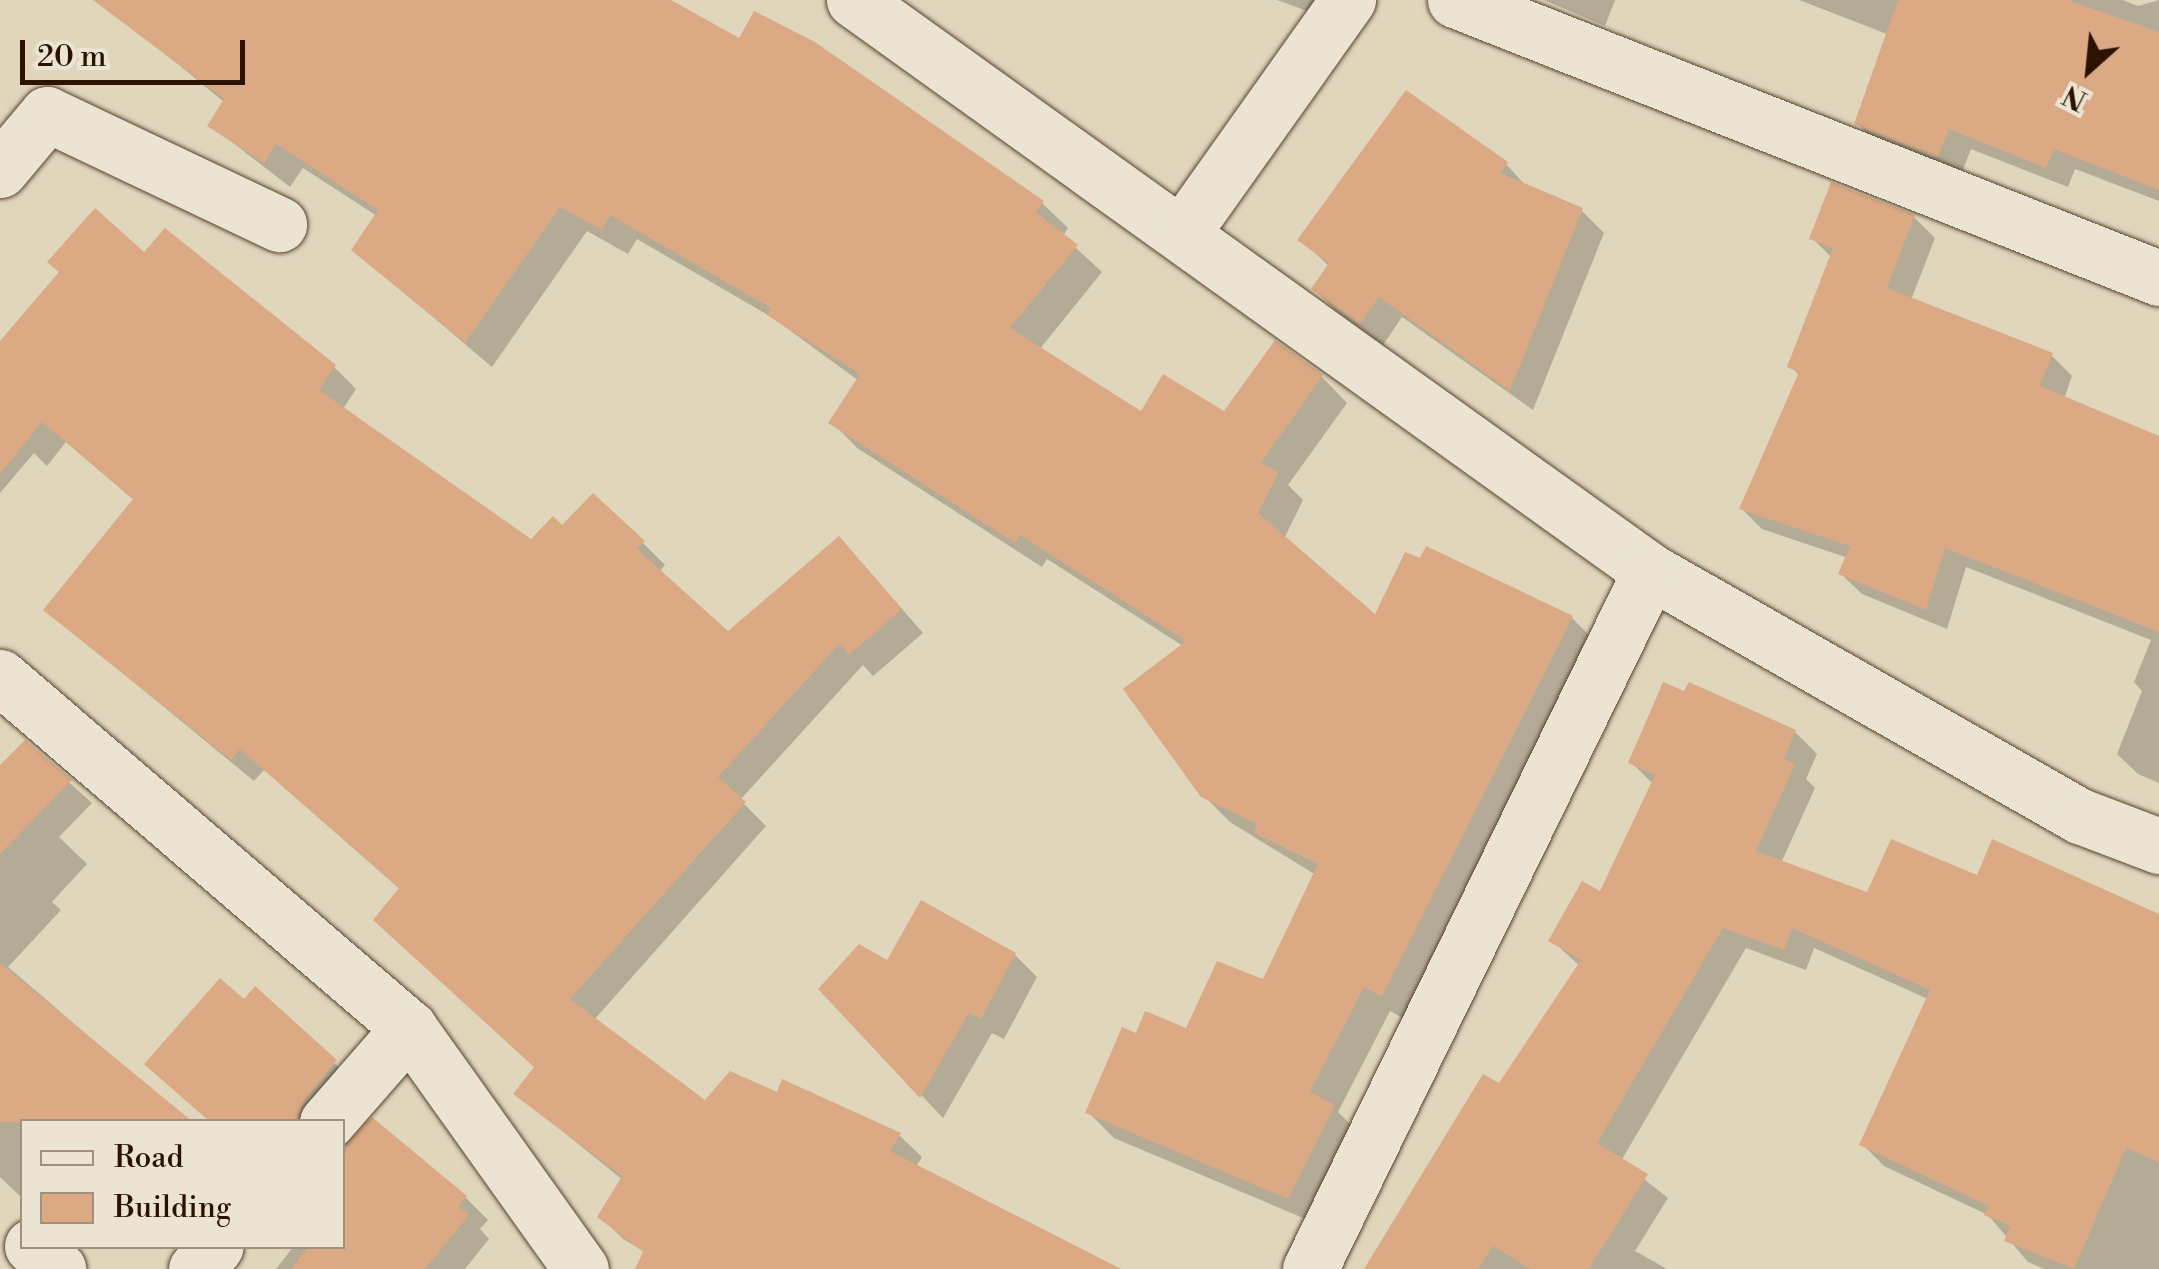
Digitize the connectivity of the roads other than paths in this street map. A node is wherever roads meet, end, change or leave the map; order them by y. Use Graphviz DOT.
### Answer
graph roads {
  1 [pos="854,0"];
  2 [pos="1348,0"];
  3 [pos="1455,0"];
  4 [pos="0,170"];
  5 [pos="279,224"];
  6 [pos="1183,232"];
  7 [pos="2159,278"];
  8 [pos="1650,571"];
  9 [pos="0,677"];
  10 [pos="2159,846"];
  11 [pos="409,1028"];
  12 [pos="329,1119"];
  13 [pos="0,1219"];
  14 [pos="20,1236"];
  15 [pos="35,1249"];
  16 [pos="213,1249"];
  17 [pos="58,1269"];
  18 [pos="196,1269"];
  19 [pos="582,1269"];
  20 [pos="1310,1269"];
  1 -- 6 [label="street"];
  2 -- 6 [label="street"];
  3 -- 7 [label="street"];
  4 -- 5 [label="street"];
  6 -- 8 [label="street"];
  8 -- 10 [label="street"];
  8 -- 20 [label="street"];
  9 -- 11 [label="street"];
  11 -- 12 [label="street"];
  11 -- 19 [label="street"];
  13 -- 14 [label="street"];
  15 -- 17 [label="street"];
  16 -- 18 [label="street"];
}
